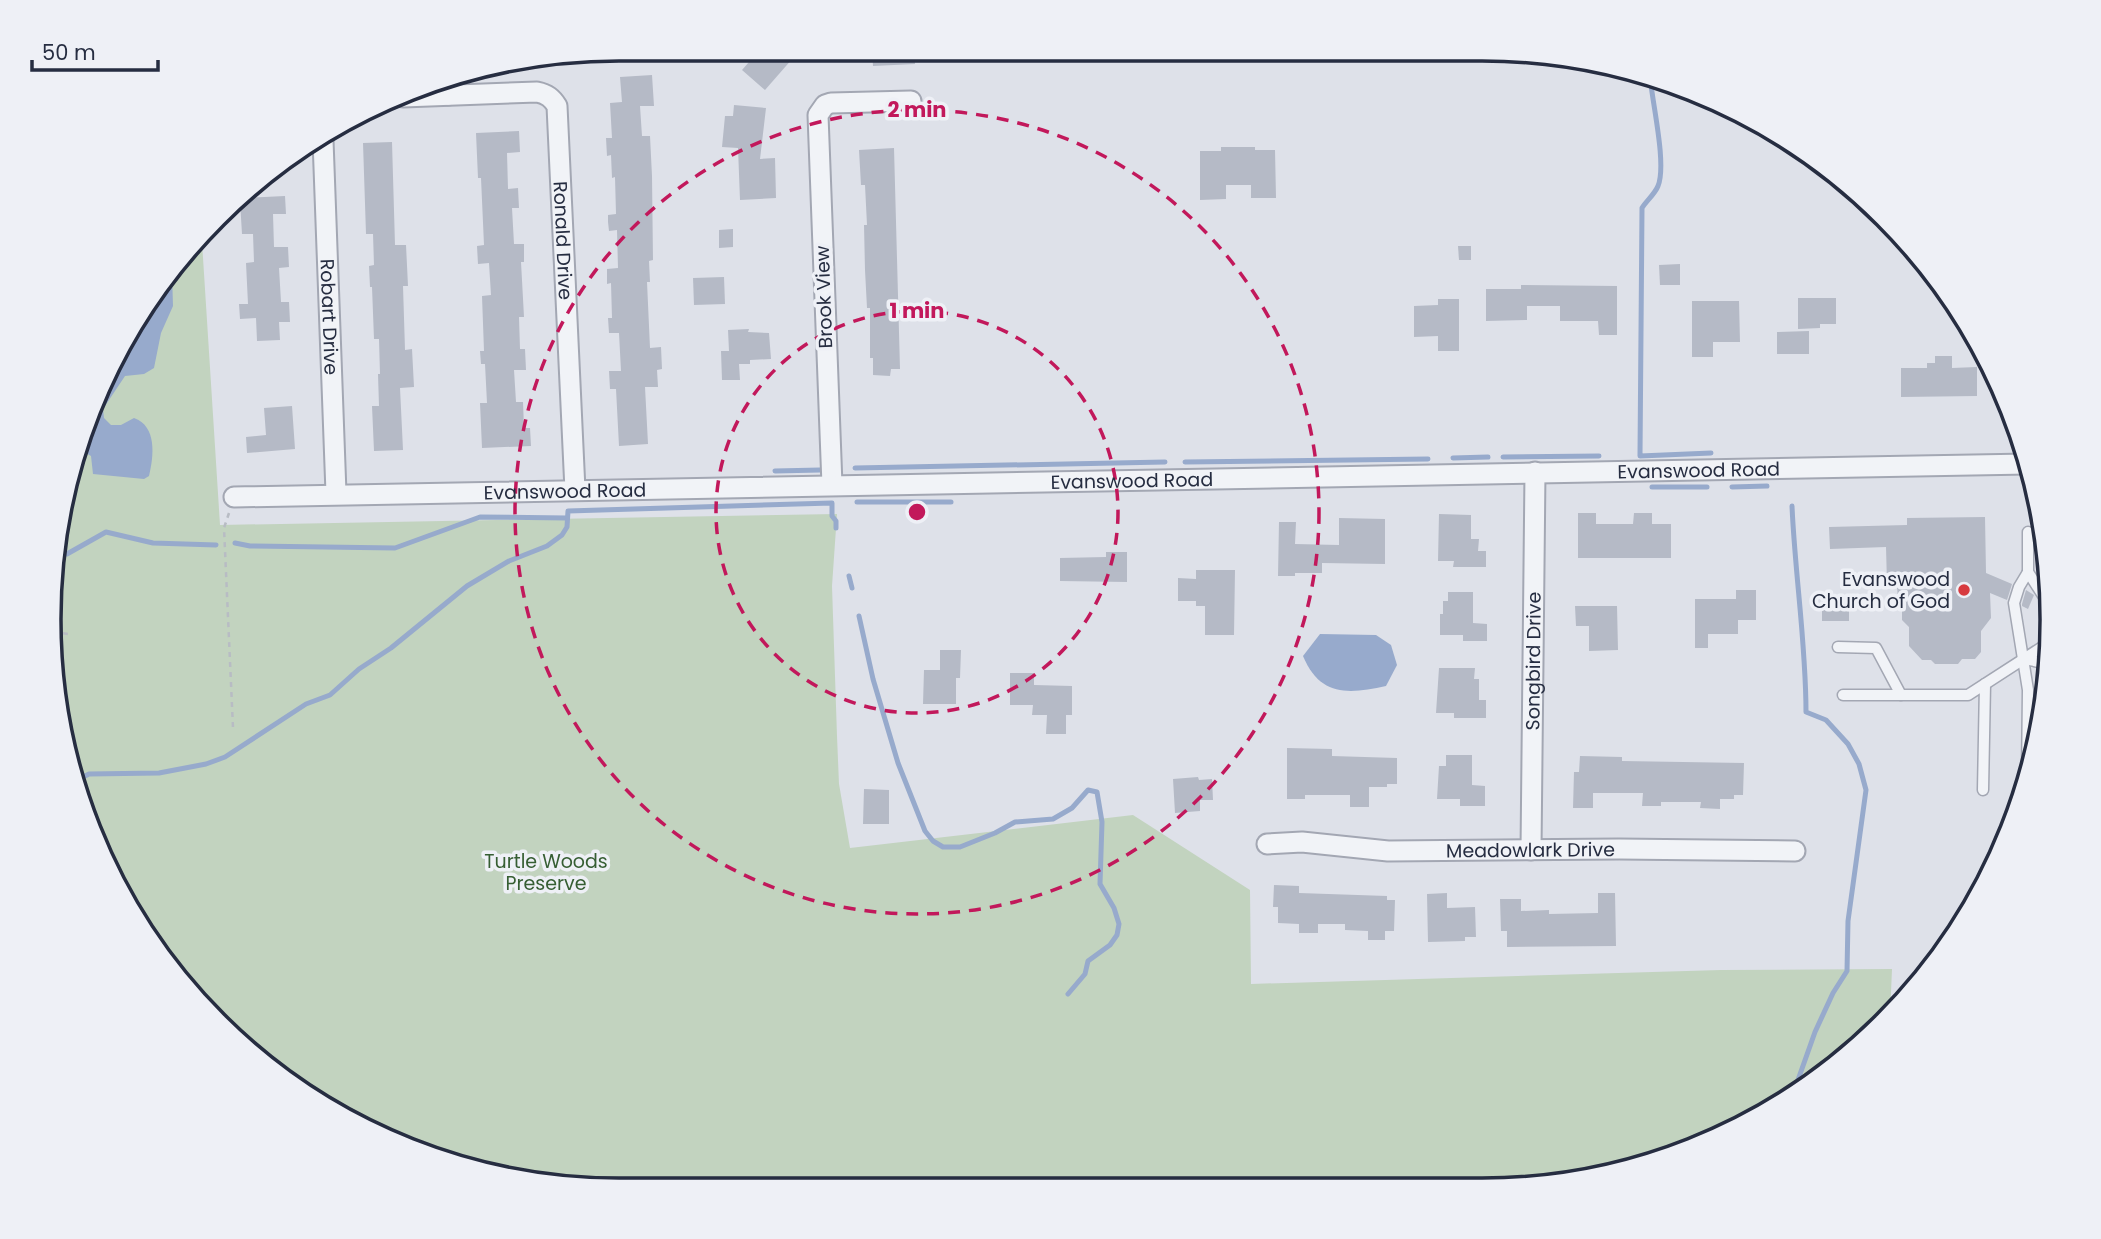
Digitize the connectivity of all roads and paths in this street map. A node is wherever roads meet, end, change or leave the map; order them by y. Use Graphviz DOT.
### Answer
graph roads {
  1 [pos="454,86"];
  2 [pos="911,101"];
  3 [pos="323,146"];
  4 [pos="2018,464"];
  5 [pos="1535,472"];
  6 [pos="832,485"];
  7 [pos="575,490"];
  8 [pos="336,493"];
  9 [pos="234,497"];
  10 [pos="2028,532"];
  11 [pos="2028,572"];
  12 [pos="2039,589"];
  13 [pos="61,633"];
  14 [pos="68,634"];
  15 [pos="1838,647"];
  16 [pos="2039,648"];
  17 [pos="2025,659"];
  18 [pos="2038,662"];
  19 [pos="1985,684"];
  20 [pos="1843,695"];
  21 [pos="1901,695"];
  22 [pos="233,728"];
  23 [pos="2027,735"];
  24 [pos="1983,790"];
  25 [pos="1267,844"];
  26 [pos="1531,850"];
  27 [pos="1795,851"];
  1 -- 7 [label="street, Ronald Drive"];
  2 -- 6 [label="street, Brook View"];
  3 -- 8 [label="street, Robart Drive"];
  4 -- 5 [label="street, Evanswood Road"];
  5 -- 6 [label="street, Evanswood Road"];
  5 -- 26 [label="street, Songbird Drive"];
  6 -- 7 [label="street, Evanswood Road"];
  7 -- 8 [label="street, Evanswood Road"];
  8 -- 9 [label="street, Evanswood Road"];
  9 -- 22 [label="path"];
  10 -- 11 [label="lane"];
  11 -- 12 [label="lane"];
  11 -- 17 [label="lane"];
  13 -- 14 [label="path"];
  15 -- 21 [label="lane"];
  16 -- 17 [label="lane"];
  17 -- 18 [label="lane"];
  17 -- 19 [label="lane"];
  17 -- 23 [label="lane"];
  19 -- 21 [label="lane"];
  19 -- 24 [label="lane"];
  20 -- 21 [label="lane"];
  25 -- 26 [label="street, Meadowlark Drive"];
  26 -- 27 [label="street, Meadowlark Drive"];
}
